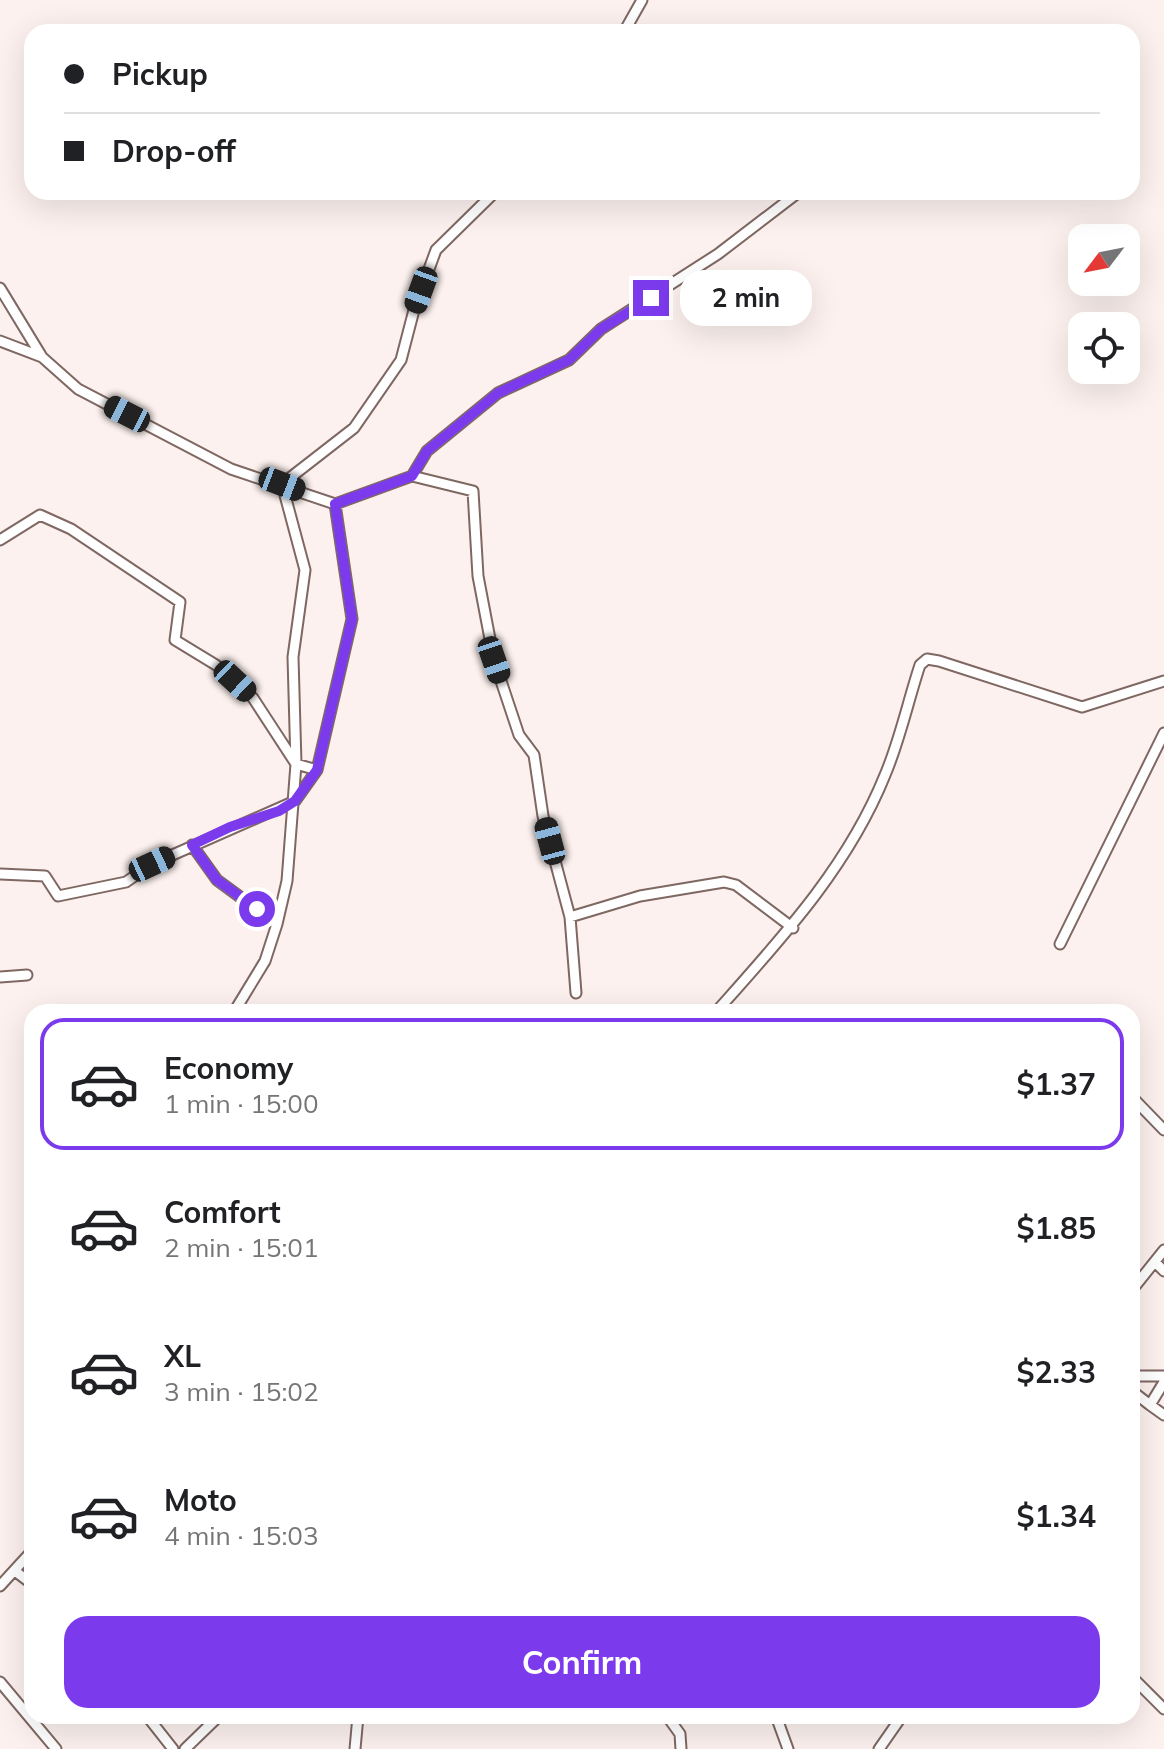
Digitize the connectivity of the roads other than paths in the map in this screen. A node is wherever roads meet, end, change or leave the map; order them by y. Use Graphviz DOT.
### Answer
graph roads {
  1 [pos="642,0"];
  2 [pos="628,24"];
  3 [pos="487,200"];
  4 [pos="789,200"];
  5 [pos="0,288"];
  6 [pos="0,341"];
  7 [pos="42,357"];
  8 [pos="412,476"];
  9 [pos="282,484"];
  10 [pos="335,504"];
  11 [pos="0,540"];
  12 [pos="1164,681"];
  13 [pos="1164,733"];
  14 [pos="296,764"];
  15 [pos="317,770"];
  16 [pos="295,801"];
  17 [pos="192,845"];
  18 [pos="0,874"];
  19 [pos="570,917"];
  20 [pos="277,924"];
  21 [pos="793,928"];
  22 [pos="1060,944"];
  23 [pos="27,975"];
  24 [pos="0,977"];
  25 [pos="576,993"];
  26 [pos="239,1004"];
  27 [pos="723,1004"];
  28 [pos="1140,1105"];
  29 [pos="1164,1130"];
  30 [pos="1164,1250"];
  31 [pos="1155,1262"];
  32 [pos="1164,1271"];
  33 [pos="1140,1280"];
  34 [pos="1140,1377"];
  35 [pos="1164,1379"];
  36 [pos="1140,1397"];
  37 [pos="1150,1405"];
  38 [pos="1164,1415"];
  39 [pos="24,1560"];
  40 [pos="15,1571"];
  41 [pos="24,1578"];
  42 [pos="0,1586"];
  43 [pos="0,1682"];
  44 [pos="1140,1685"];
  45 [pos="1164,1709"];
  46 [pos="24,1711"];
  47 [pos="35,1724"];
  48 [pos="153,1724"];
  49 [pos="211,1724"];
  50 [pos="357,1724"];
  51 [pos="673,1724"];
  52 [pos="779,1724"];
  53 [pos="896,1724"];
  54 [pos="56,1749"];
  55 [pos="173,1749"];
  56 [pos="185,1749"];
  57 [pos="355,1749"];
  58 [pos="681,1749"];
  59 [pos="788,1749"];
  60 [pos="879,1749"];
  1 -- 2 [label="street"];
  3 -- 9 [label="street"];
  4 -- 8 [label="street"];
  5 -- 7 [label="street"];
  6 -- 7 [label="street"];
  7 -- 9 [label="street"];
  8 -- 10 [label="street"];
  8 -- 19 [label="street"];
  9 -- 10 [label="street"];
  9 -- 14 [label="street"];
  10 -- 15 [label="street"];
  11 -- 14 [label="street"];
  12 -- 21 [label="street"];
  13 -- 22 [label="street"];
  14 -- 15 [label="street"];
  14 -- 16 [label="street"];
  15 -- 16 [label="street"];
  16 -- 17 [label="street"];
  16 -- 20 [label="street"];
  17 -- 18 [label="street"];
  17 -- 20 [label="street"];
  19 -- 21 [label="street"];
  19 -- 25 [label="street"];
  20 -- 26 [label="street"];
  21 -- 27 [label="street"];
  23 -- 24 [label="street"];
  28 -- 29 [label="street"];
  30 -- 31 [label="street"];
  31 -- 32 [label="street"];
  31 -- 33 [label="street"];
  34 -- 35 [label="street"];
  35 -- 37 [label="street"];
  36 -- 37 [label="street"];
  37 -- 38 [label="street"];
  39 -- 40 [label="street"];
  40 -- 41 [label="street"];
  40 -- 42 [label="street"];
  43 -- 46 [label="street"];
  44 -- 45 [label="street"];
  47 -- 54 [label="street"];
  48 -- 55 [label="street"];
  49 -- 56 [label="street"];
  50 -- 57 [label="street"];
  51 -- 58 [label="street"];
  52 -- 59 [label="street"];
  53 -- 60 [label="street"];
}
